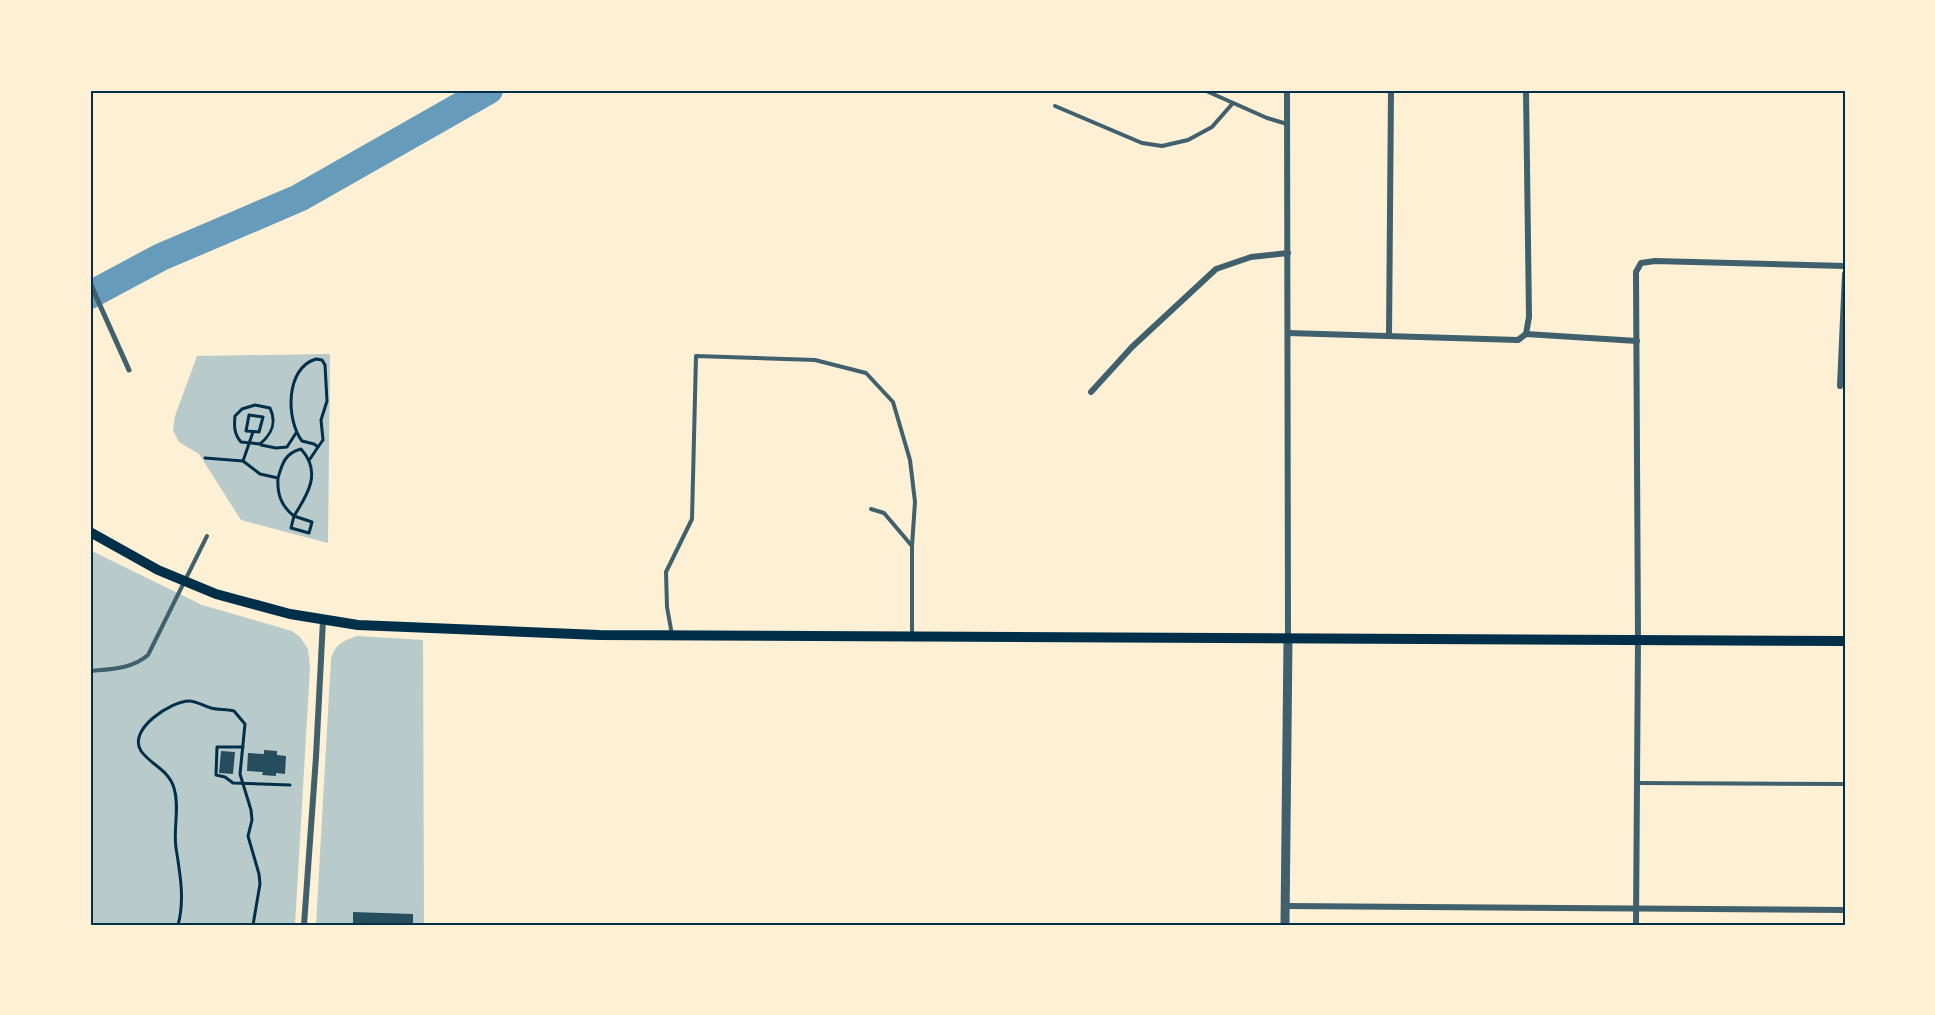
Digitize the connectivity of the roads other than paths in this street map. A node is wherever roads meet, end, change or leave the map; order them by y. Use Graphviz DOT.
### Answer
graph roads {
  1 [pos="1204,90"];
  2 [pos="1287,90"];
  3 [pos="1391,90"];
  4 [pos="1526,90"];
  5 [pos="1233,103"];
  6 [pos="1055,105"];
  7 [pos="1288,124"];
  8 [pos="1288,253"];
  9 [pos="1845,266"];
  10 [pos="1845,274"];
  11 [pos="90,283"];
  12 [pos="1288,333"];
  13 [pos="1526,334"];
  14 [pos="1389,336"];
  15 [pos="1636,341"];
  16 [pos="129,370"];
  17 [pos="1840,386"];
  18 [pos="1091,392"];
  19 [pos="871,509"];
  20 [pos="90,532"];
  21 [pos="207,536"];
  22 [pos="912,546"];
  23 [pos="185,581"];
  24 [pos="323,620"];
  25 [pos="672,635"];
  26 [pos="912,637"];
  27 [pos="1288,639"];
  28 [pos="1638,640"];
  29 [pos="1845,641"];
  30 [pos="90,671"];
  31 [pos="1637,783"];
  32 [pos="1845,784"];
  33 [pos="1286,906"];
  34 [pos="1636,909"];
  35 [pos="1845,910"];
  36 [pos="304,925"];
  37 [pos="1285,925"];
  38 [pos="1636,925"];
  1 -- 5 [label="lane"];
  2 -- 7 [label="street"];
  3 -- 14 [label="street"];
  4 -- 13 [label="street"];
  5 -- 6 [label="lane"];
  5 -- 7 [label="lane"];
  7 -- 8 [label="street"];
  8 -- 12 [label="street"];
  8 -- 18 [label="street"];
  9 -- 15 [label="street"];
  10 -- 17 [label="street"];
  11 -- 16 [label="street"];
  12 -- 14 [label="street"];
  12 -- 27 [label="street"];
  13 -- 14 [label="street"];
  13 -- 15 [label="street"];
  15 -- 28 [label="street"];
  19 -- 22 [label="lane"];
  20 -- 23 [label="main road"];
  21 -- 23 [label="lane"];
  22 -- 25 [label="lane"];
  22 -- 26 [label="lane"];
  23 -- 24 [label="main road"];
  23 -- 30 [label="lane"];
  24 -- 25 [label="main road"];
  24 -- 36 [label="street"];
  25 -- 26 [label="main road"];
  26 -- 27 [label="main road"];
  27 -- 28 [label="main road"];
  27 -- 33 [label="street"];
  28 -- 29 [label="main road"];
  28 -- 31 [label="street"];
  31 -- 32 [label="lane"];
  31 -- 34 [label="street"];
  33 -- 34 [label="street"];
  33 -- 37 [label="street"];
  34 -- 35 [label="street"];
  34 -- 38 [label="street"];
}
